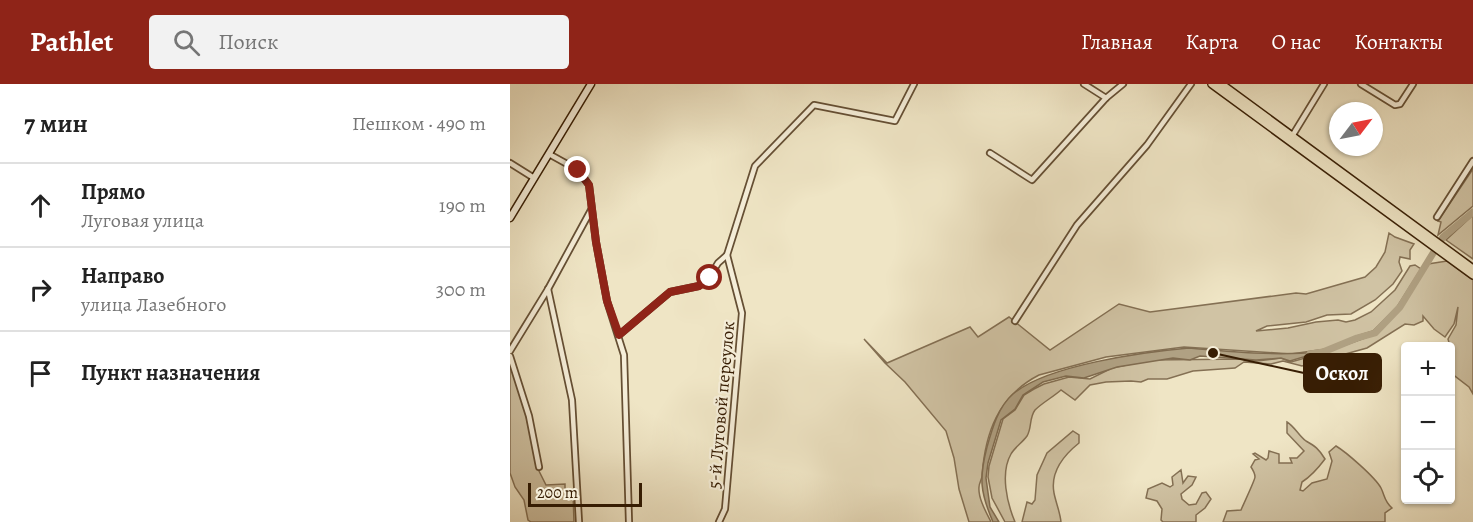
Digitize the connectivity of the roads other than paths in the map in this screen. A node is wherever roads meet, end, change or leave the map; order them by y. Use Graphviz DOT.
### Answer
graph roads {
  1 [pos="590,84"];
  2 [pos="914,84"];
  3 [pos="1084,84"];
  4 [pos="1123,84"];
  5 [pos="1191,84"];
  6 [pos="1212,84"];
  7 [pos="1221,84"];
  8 [pos="1324,84"];
  9 [pos="1361,84"];
  10 [pos="1413,84"];
  11 [pos="1106,98"];
  12 [pos="1290,138"];
  13 [pos="990,153"];
  14 [pos="549,154"];
  15 [pos="1473,161"];
  16 [pos="510,163"];
  17 [pos="534,178"];
  18 [pos="591,209"];
  19 [pos="1437,217"];
  20 [pos="510,218"];
  21 [pos="1419,233"];
  22 [pos="727,255"];
  23 [pos="1473,269"];
  24 [pos="1473,275"];
  25 [pos="548,289"];
  26 [pos="1015,321"];
  27 [pos="619,335"];
  28 [pos="510,353"];
  29 [pos="539,467"];
  30 [pos="579,522"];
  31 [pos="629,522"];
  32 [pos="719,522"];
  1 -- 14 [label="main road"];
  2 -- 22 [label="street"];
  3 -- 11 [label="street"];
  4 -- 11 [label="street"];
  5 -- 26 [label="street"];
  6 -- 12 [label="main road"];
  7 -- 12 [label="main road"];
  8 -- 12 [label="street"];
  9 -- 10 [label="street"];
  11 -- 13 [label="street"];
  12 -- 21 [label="main road"];
  14 -- 17 [label="main road"];
  14 -- 18 [label="street"];
  15 -- 19 [label="street"];
  16 -- 17 [label="street"];
  17 -- 20 [label="main road"];
  18 -- 25 [label="street"];
  18 -- 27 [label="street"];
  21 -- 23 [label="main road"];
  21 -- 24 [label="main road"];
  22 -- 27 [label="street"];
  22 -- 32 [label="street, 5-й Луговой переулок"];
  25 -- 28 [label="street"];
  25 -- 30 [label="street"];
  27 -- 31 [label="street"];
  28 -- 29 [label="street"];
}
